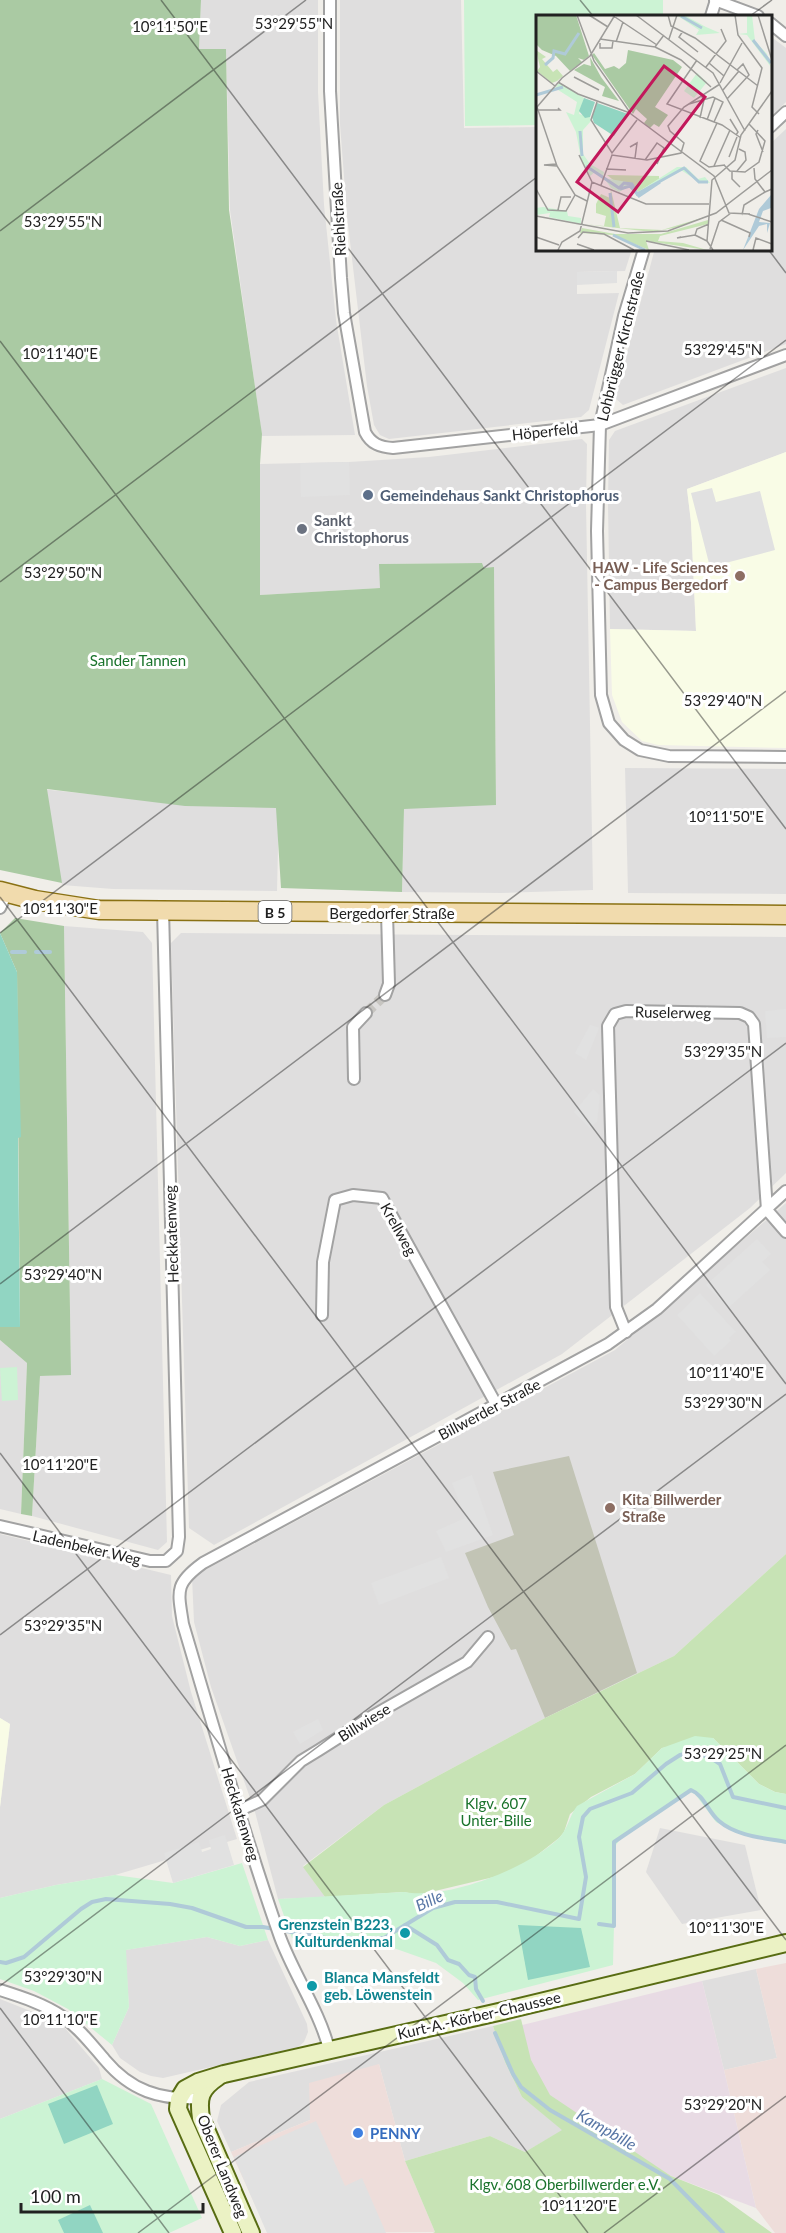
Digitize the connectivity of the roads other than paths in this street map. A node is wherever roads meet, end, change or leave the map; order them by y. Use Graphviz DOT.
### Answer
graph roads {
  1 [pos="330,0"];
  2 [pos="716,0"];
  3 [pos="711,15"];
  4 [pos="755,15"];
  5 [pos="771,24"];
  6 [pos="786,36"];
  7 [pos="786,112"];
  8 [pos="771,126"];
  9 [pos="644,250"];
  10 [pos="786,356"];
  11 [pos="600,425"];
  12 [pos="367,436"];
  13 [pos="786,757"];
  14 [pos="2,897"];
  15 [pos="163,910"];
  16 [pos="387,913"];
  17 [pos="786,915"];
  18 [pos="385,995"];
  19 [pos="366,1013"];
  20 [pos="354,1078"];
  21 [pos="786,1191"];
  22 [pos="766,1210"];
  23 [pos="786,1232"];
  24 [pos="322,1315"];
  25 [pos="626,1332"];
  26 [pos="496,1404"];
  27 [pos="0,1526"];
  28 [pos="174,1556"];
  29 [pos="188,1574"];
  30 [pos="488,1637"];
  31 [pos="240,1810"];
  32 [pos="786,1943"];
  33 [pos="0,1990"];
  34 [pos="329,2049"];
  35 [pos="224,2074"];
  36 [pos="199,2098"];
  37 [pos="179,2099"];
  38 [pos="217,2196"];
  39 [pos="236,2199"];
  40 [pos="233,2233"];
  41 [pos="251,2233"];
  1 -- 12 [label="street, Riehlstraße"];
  2 -- 3 [label="street"];
  2 -- 4 [label="street"];
  5 -- 6 [label="street"];
  7 -- 8 [label="street"];
  9 -- 11 [label="street, Lohbrügger Kirchstraße"];
  10 -- 11 [label="street, Höperfeld"];
  11 -- 12 [label="street, Höperfeld"];
  11 -- 13 [label="street, Lohbrügger Kirchstraße"];
  14 -- 15 [label="main road, Bergedorfer Straße / B 5"];
  15 -- 16 [label="main road, Bergedorfer Straße / B 5"];
  15 -- 28 [label="street, Heckkatenweg"];
  16 -- 17 [label="main road, Bergedorfer Straße / B 5"];
  16 -- 18 [label="street"];
  19 -- 20 [label="street"];
  21 -- 22 [label="street, Billwerder Straße"];
  22 -- 23 [label="street"];
  22 -- 25 [label="street, Billwerder Straße"];
  22 -- 25 [label="street, Ruselerweg"];
  24 -- 26 [label="street, Krellweg"];
  25 -- 26 [label="street, Billwerder Straße"];
  26 -- 29 [label="street, Billwerder Straße"];
  27 -- 28 [label="street, Ladenbeker Weg"];
  29 -- 31 [label="street, Heckkatenweg"];
  30 -- 31 [label="street, Billwiese"];
  31 -- 34 [label="street, Heckkatenweg"];
  32 -- 34 [label="main road, Kurt-A.-Körber-Chaussee"];
  33 -- 37 [label="street"];
  34 -- 35 [label="main road, Kurt-A.-Körber-Chaussee"];
  35 -- 36 [label="main road, Oberer Landweg"];
  35 -- 37 [label="main road, Kurt-A.-Körber-Chaussee"];
  36 -- 37 [label="street"];
  36 -- 39 [label="main road, Oberer Landweg"];
  37 -- 38 [label="main road, Oberer Landweg"];
  38 -- 39 [label="main road"];
  38 -- 40 [label="main road, Oberer Landweg"];
  39 -- 41 [label="main road, Oberer Landweg"];
}
